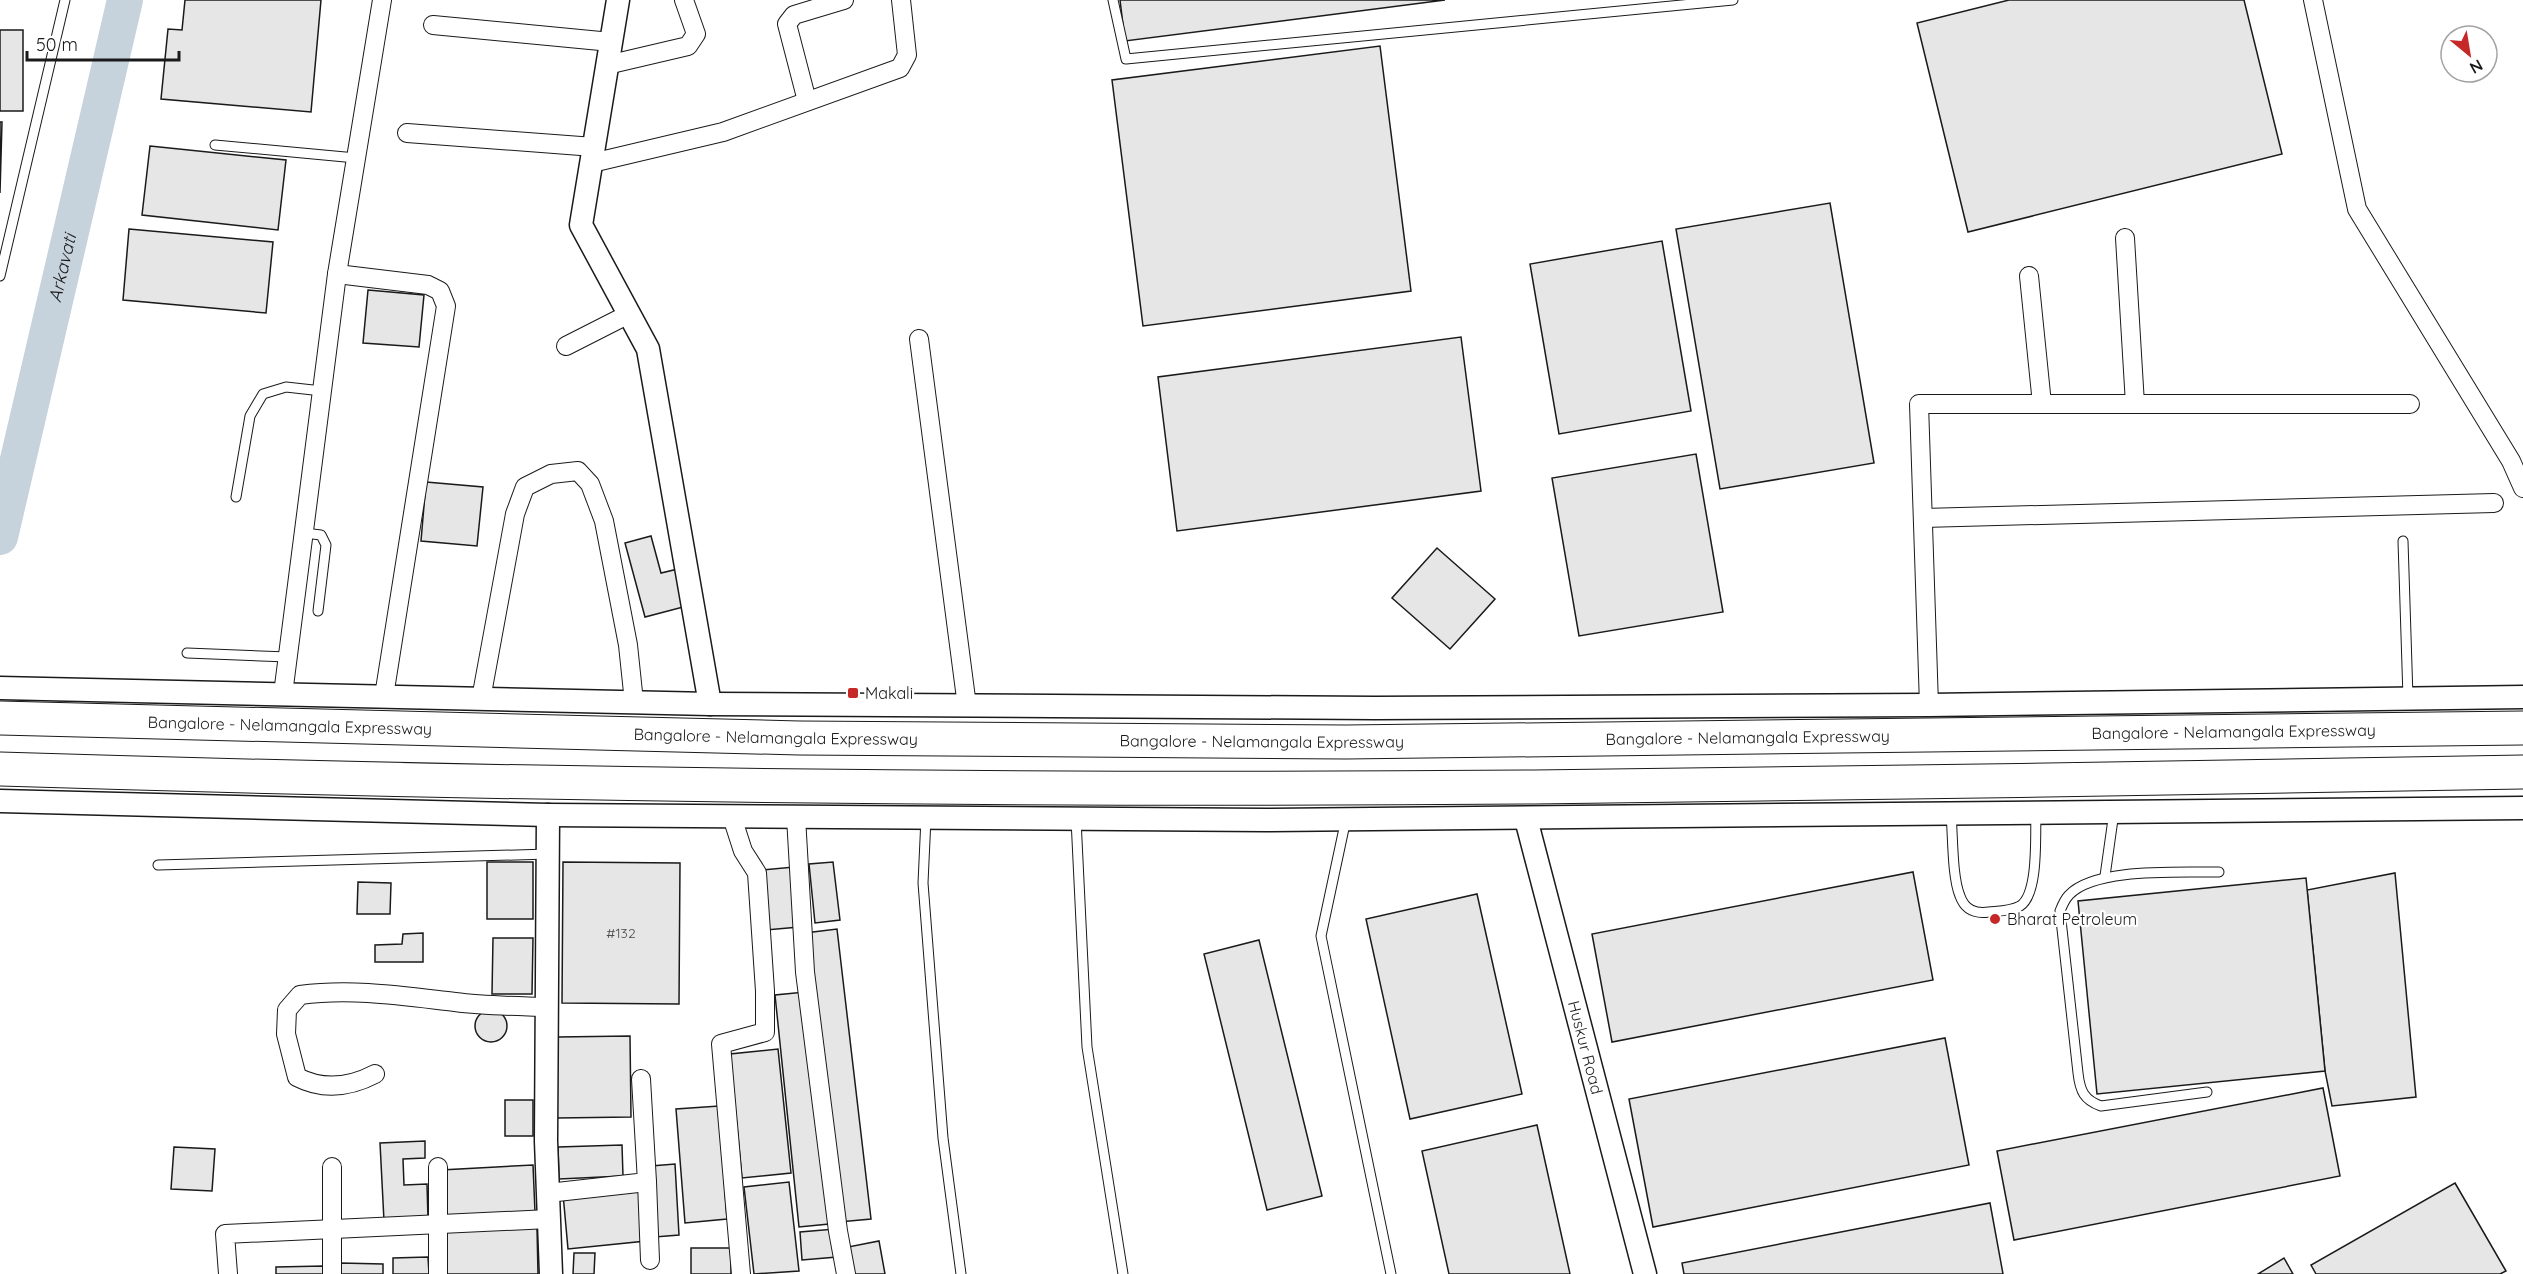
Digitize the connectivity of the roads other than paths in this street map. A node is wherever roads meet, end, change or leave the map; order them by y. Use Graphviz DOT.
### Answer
graph roads {
  1 [pos="65,0"];
  2 [pos="382,0"];
  3 [pos="618,0"];
  4 [pos="684,0"];
  5 [pos="844,0"];
  6 [pos="901,0"];
  7 [pos="1113,0"];
  8 [pos="1733,0"];
  9 [pos="2313,0"];
  10 [pos="433,25"];
  11 [pos="611,42"];
  12 [pos="607,65"];
  13 [pos="807,101"];
  14 [pos="407,133"];
  15 [pos="214,145"];
  16 [pos="593,155"];
  17 [pos="356,158"];
  18 [pos="2125,238"];
  19 [pos="337,274"];
  20 [pos="0,276"];
  21 [pos="2029,276"];
  22 [pos="629,314"];
  23 [pos="919,339"];
  24 [pos="566,346"];
  25 [pos="322,391"];
  26 [pos="2042,404"];
  27 [pos="2135,404"];
  28 [pos="2410,404"];
  29 [pos="2523,488"];
  30 [pos="236,497"];
  31 [pos="2494,503"];
  32 [pos="1923,518"];
  33 [pos="304,533"];
  34 [pos="2403,541"];
  35 [pos="318,611"];
  36 [pos="187,653"];
  37 [pos="288,657"];
  38 [pos="0,688"];
  39 [pos="283,694"];
  40 [pos="384,696"];
  41 [pos="2523,697"];
  42 [pos="2408,698"];
  43 [pos="481,699"];
  44 [pos="634,702"];
  45 [pos="39,704"];
  46 [pos="710,704"];
  47 [pos="1929,705"];
  48 [pos="967,706"];
  49 [pos="0,718"];
  50 [pos="2523,728"];
  51 [pos="0,769"];
  52 [pos="2523,772"];
  53 [pos="39,786"];
  54 [pos="0,801"];
  55 [pos="2523,808"];
  56 [pos="2114,812"];
  57 [pos="2036,813"];
  58 [pos="1951,814"];
  59 [pos="548,815"];
  60 [pos="732,817"];
  61 [pos="796,817"];
  62 [pos="926,818"];
  63 [pos="1076,819"];
  64 [pos="1346,819"];
  65 [pos="1526,819"];
  66 [pos="548,854"];
  67 [pos="158,865"];
  68 [pos="2219,872"];
  69 [pos="2105,876"];
  70 [pos="547,1007"];
  71 [pos="375,1074"];
  72 [pos="641,1079"];
  73 [pos="2207,1092"];
  74 [pos="332,1167"];
  75 [pos="438,1167"];
  76 [pos="647,1182"];
  77 [pos="548,1193"];
  78 [pos="549,1219"];
  79 [pos="438,1225"];
  80 [pos="331,1229"];
  81 [pos="650,1260"];
  82 [pos="228,1274"];
  83 [pos="332,1274"];
  84 [pos="438,1274"];
  85 [pos="551,1274"];
  86 [pos="741,1274"];
  87 [pos="846,1274"];
  88 [pos="961,1274"];
  89 [pos="1123,1274"];
  90 [pos="1391,1274"];
  91 [pos="1645,1274"];
  1 -- 20 [label="lane"];
  2 -- 17 [label="street"];
  3 -- 11 [label="street"];
  4 -- 12 [label="street"];
  5 -- 13 [label="street"];
  6 -- 13 [label="street"];
  7 -- 8 [label="lane"];
  9 -- 29 [label="street"];
  10 -- 11 [label="street"];
  11 -- 12 [label="street"];
  12 -- 16 [label="street"];
  13 -- 16 [label="street"];
  14 -- 16 [label="street"];
  15 -- 17 [label="lane"];
  16 -- 22 [label="street"];
  17 -- 19 [label="street"];
  18 -- 27 [label="street"];
  19 -- 25 [label="street"];
  19 -- 40 [label="street"];
  21 -- 26 [label="street"];
  22 -- 24 [label="street"];
  22 -- 46 [label="street"];
  23 -- 48 [label="street"];
  25 -- 30 [label="lane"];
  25 -- 33 [label="street"];
  26 -- 27 [label="street"];
  26 -- 32 [label="street"];
  27 -- 28 [label="street"];
  31 -- 32 [label="street"];
  32 -- 47 [label="street"];
  33 -- 35 [label="lane"];
  33 -- 37 [label="street"];
  34 -- 42 [label="lane"];
  36 -- 37 [label="lane"];
  37 -- 39 [label="street"];
  38 -- 45 [label="street"];
  39 -- 40 [label="street"];
  39 -- 45 [label="street"];
  40 -- 43 [label="street"];
  41 -- 42 [label="street"];
  42 -- 47 [label="street"];
  43 -- 44 [label="street"];
  43 -- 44 [label="street"];
  44 -- 46 [label="street"];
  45 -- 49 [label="highway, Bangalore - Nelamangala Expressway"];
  45 -- 50 [label="highway, Bangalore - Nelamangala Expressway"];
  46 -- 48 [label="street"];
  47 -- 48 [label="street"];
  51 -- 53 [label="highway"];
  52 -- 53 [label="highway"];
  53 -- 54 [label="street"];
  53 -- 59 [label="street"];
  55 -- 56 [label="street"];
  56 -- 57 [label="street"];
  56 -- 69 [label="lane"];
  57 -- 58 [label="street"];
  57 -- 58 [label="lane"];
  58 -- 65 [label="street"];
  59 -- 60 [label="street"];
  59 -- 66 [label="street"];
  60 -- 61 [label="street"];
  60 -- 86 [label="street"];
  61 -- 62 [label="street"];
  61 -- 87 [label="street"];
  62 -- 63 [label="street"];
  62 -- 88 [label="lane"];
  63 -- 64 [label="street"];
  63 -- 89 [label="lane"];
  64 -- 65 [label="street"];
  64 -- 90 [label="lane"];
  65 -- 91 [label="street, Huskur Road"];
  66 -- 67 [label="lane"];
  66 -- 70 [label="street"];
  68 -- 69 [label="lane"];
  69 -- 73 [label="lane"];
  70 -- 71 [label="street"];
  70 -- 77 [label="street"];
  72 -- 76 [label="street"];
  74 -- 80 [label="street"];
  75 -- 79 [label="street"];
  76 -- 77 [label="street"];
  76 -- 81 [label="street"];
  77 -- 78 [label="street"];
  78 -- 79 [label="street"];
  78 -- 85 [label="street"];
  79 -- 80 [label="street"];
  79 -- 84 [label="street"];
  80 -- 82 [label="street"];
  80 -- 83 [label="street"];
}
